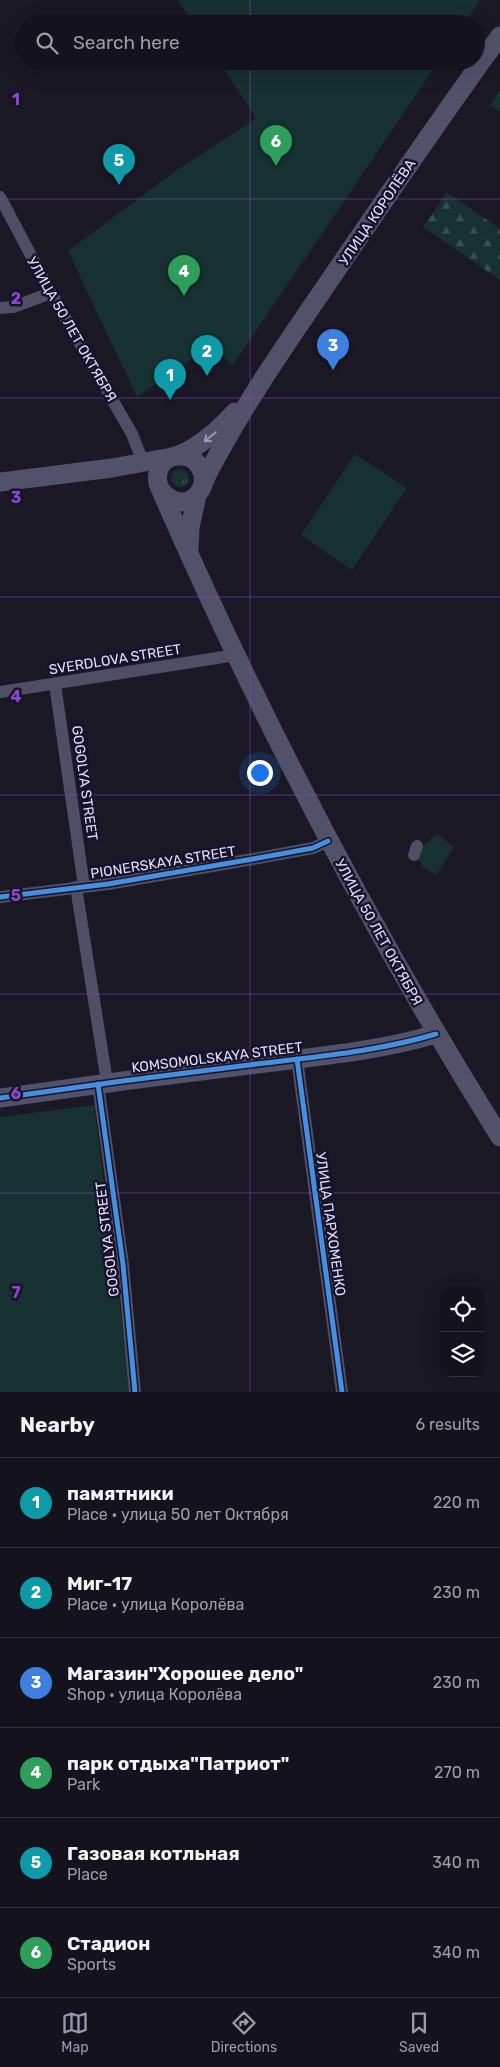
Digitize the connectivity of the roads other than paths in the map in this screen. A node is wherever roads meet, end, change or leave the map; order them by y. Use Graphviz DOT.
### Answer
graph roads {
  1 [pos="500,36"];
  2 [pos="485,56"];
  3 [pos="475,70"];
  4 [pos="0,197"];
  5 [pos="51,293"];
  6 [pos="0,308"];
  7 [pos="256,390"];
  8 [pos="176,456"];
  9 [pos="143,462"];
  10 [pos="112,468"];
  11 [pos="0,482"];
  12 [pos="200,489"];
  13 [pos="160,490"];
  14 [pos="190,558"];
  15 [pos="236,655"];
  16 [pos="56,684"];
  17 [pos="0,692"];
  18 [pos="328,841"];
  19 [pos="80,886"];
  20 [pos="0,897"];
  21 [pos="436,1034"];
  22 [pos="297,1059"];
  23 [pos="103,1083"];
  24 [pos="0,1098"];
  25 [pos="500,1137"];
  26 [pos="135,1392"];
  27 [pos="342,1392"];
  1 -- 2 [label="main road, УЛИЦА КОРОЛЁВА"];
  3 -- 7 [label="main road, УЛИЦА КОРОЛЁВА"];
  4 -- 5 [label="street, УЛИЦА 50 ЛЕТ ОКТЯБРЯ"];
  5 -- 6 [label="street"];
  5 -- 9 [label="street, УЛИЦА 50 ЛЕТ ОКТЯБРЯ"];
  7 -- 8 [label="main road, УЛИЦА КОРОЛЁВА, one-way"];
  7 -- 12 [label="main road, УЛИЦА КОРОЛЁВА"];
  8 -- 9 [label="main road"];
  8 -- 12 [label="main road"];
  8 -- 13 [label="main road"];
  9 -- 10 [label="main road"];
  10 -- 11 [label="main road"];
  10 -- 13 [label="main road"];
  12 -- 13 [label="main road"];
  12 -- 14 [label="main road, УЛИЦА 50 ЛЕТ ОКТЯБРЯ"];
  13 -- 14 [label="main road, УЛИЦА 50 ЛЕТ ОКТЯБРЯ"];
  14 -- 15 [label="main road, УЛИЦА 50 ЛЕТ ОКТЯБРЯ"];
  15 -- 16 [label="street, SVERDLOVA STREET"];
  15 -- 18 [label="main road, УЛИЦА 50 ЛЕТ ОКТЯБРЯ"];
  16 -- 17 [label="street, SVERDLOVA STREET"];
  16 -- 19 [label="street, GOGOLYA STREET"];
  18 -- 19 [label="street, PIONERSKAYA STREET"];
  18 -- 21 [label="main road, УЛИЦА 50 ЛЕТ ОКТЯБРЯ"];
  19 -- 20 [label="street, PIONERSKAYA STREET"];
  19 -- 23 [label="street, GOGOLYA STREET"];
  21 -- 22 [label="main road, KOMSOMOLSKAYA STREET"];
  21 -- 25 [label="main road, УЛИЦА 50 ЛЕТ ОКТЯБРЯ"];
  22 -- 23 [label="main road, KOMSOMOLSKAYA STREET"];
  22 -- 27 [label="street, УЛИЦА ПАРХОМЕНКО"];
  23 -- 24 [label="main road, KOMSOMOLSKAYA STREET"];
  23 -- 26 [label="street, GOGOLYA STREET"];
}
